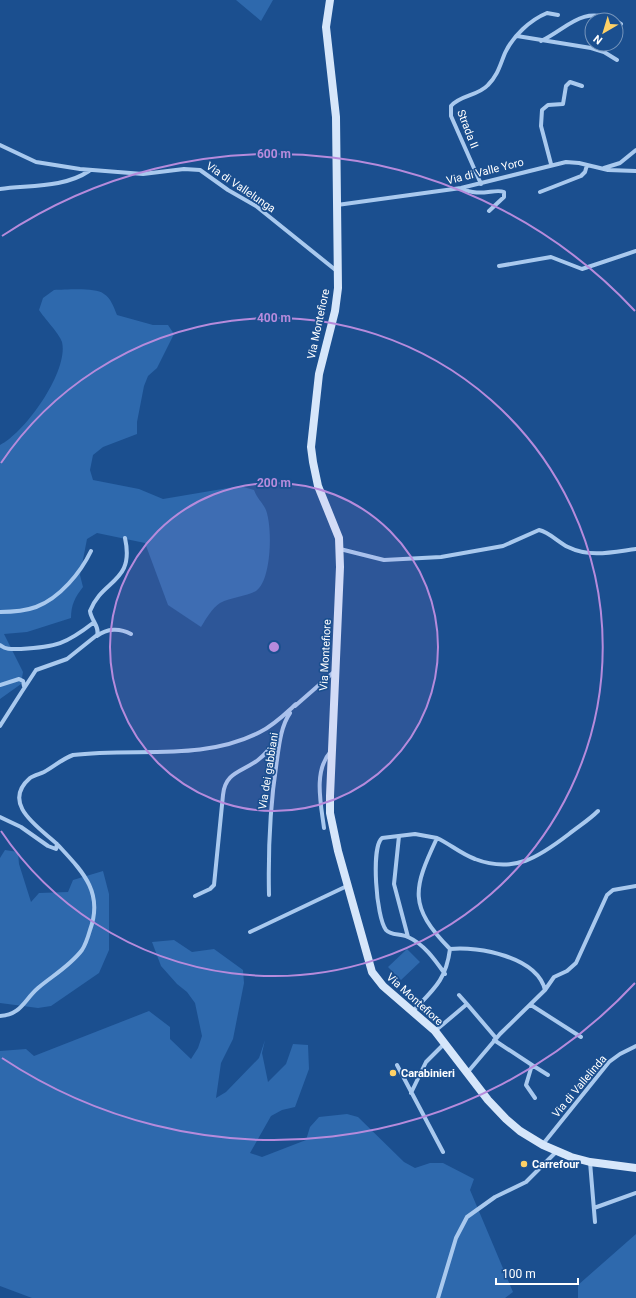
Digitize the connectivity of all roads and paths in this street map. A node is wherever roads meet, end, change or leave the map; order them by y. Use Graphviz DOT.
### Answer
graph roads {
  1 [pos="330,0"];
  2 [pos="558,15"];
  3 [pos="584,17"];
  4 [pos="517,36"];
  5 [pos="541,41"];
  6 [pos="617,60"];
  7 [pos="582,86"];
  8 [pos="0,146"];
  9 [pos="636,150"];
  10 [pos="551,164"];
  11 [pos="587,165"];
  12 [pos="601,168"];
  13 [pos="90,170"];
  14 [pos="636,171"];
  15 [pos="481,184"];
  16 [pos="461,188"];
  17 [pos="0,189"];
  18 [pos="540,192"];
  19 [pos="336,205"];
  20 [pos="489,212"];
  21 [pos="636,251"];
  22 [pos="499,266"];
  23 [pos="338,272"];
  24 [pos="125,538"];
  25 [pos="340,549"];
  26 [pos="636,549"];
  27 [pos="91,551"];
  28 [pos="0,612"];
  29 [pos="94,623"];
  30 [pos="131,634"];
  31 [pos="96,636"];
  32 [pos="0,645"];
  33 [pos="335,670"];
  34 [pos="0,685"];
  35 [pos="21,694"];
  36 [pos="296,704"];
  37 [pos="0,726"];
  38 [pos="283,733"];
  39 [pos="332,750"];
  40 [pos="598,811"];
  41 [pos="0,817"];
  42 [pos="324,828"];
  43 [pos="399,836"];
  44 [pos="437,838"];
  45 [pos="57,844"];
  46 [pos="347,886"];
  47 [pos="636,886"];
  48 [pos="269,895"];
  49 [pos="194,896"];
  50 [pos="250,932"];
  51 [pos="408,936"];
  52 [pos="450,949"];
  53 [pos="445,974"];
  54 [pos="545,990"];
  55 [pos="459,995"];
  56 [pos="467,1004"];
  57 [pos="531,1005"];
  58 [pos="413,1011"];
  59 [pos="0,1016"];
  60 [pos="435,1032"];
  61 [pos="581,1037"];
  62 [pos="495,1039"];
  63 [pos="445,1043"];
  64 [pos="636,1046"];
  65 [pos="397,1065"];
  66 [pos="532,1065"];
  67 [pos="467,1073"];
  68 [pos="548,1075"];
  69 [pos="411,1093"];
  70 [pos="535,1098"];
  71 [pos="543,1145"];
  72 [pos="557,1151"];
  73 [pos="443,1152"];
  74 [pos="590,1162"];
  75 [pos="636,1168"];
  76 [pos="636,1193"];
  77 [pos="594,1208"];
  78 [pos="595,1222"];
  79 [pos="438,1298"];
  1 -- 19 [label="main road, Via Montefiore"];
  2 -- 4 [label="street, Strada II"];
  3 -- 5 [label="street"];
  4 -- 5 [label="street"];
  4 -- 15 [label="street, Strada II"];
  5 -- 6 [label="street"];
  7 -- 10 [label="street"];
  8 -- 13 [label="street, Via di Vallelunga"];
  9 -- 12 [label="street"];
  10 -- 11 [label="street, Via di Valle Yoro"];
  10 -- 15 [label="street, Via di Valle Yoro"];
  11 -- 12 [label="street, Via di Valle Yoro"];
  11 -- 18 [label="street"];
  12 -- 14 [label="street, Via di Valle Yoro"];
  13 -- 17 [label="street"];
  13 -- 23 [label="street, Via di Vallelunga"];
  15 -- 16 [label="street, Via di Valle Yoro"];
  16 -- 19 [label="street, Via di Valle Yoro"];
  16 -- 20 [label="street"];
  19 -- 23 [label="main road, Via Montefiore"];
  21 -- 22 [label="street"];
  23 -- 25 [label="main road, Via Montefiore"];
  24 -- 29 [label="street"];
  25 -- 26 [label="street"];
  25 -- 33 [label="main road, Via Montefiore"];
  27 -- 28 [label="street"];
  29 -- 31 [label="street"];
  29 -- 32 [label="street"];
  30 -- 31 [label="street"];
  31 -- 35 [label="street"];
  33 -- 36 [label="street, Via dei gabbiani"];
  33 -- 39 [label="main road, Via Montefiore"];
  34 -- 35 [label="street"];
  35 -- 37 [label="street"];
  36 -- 38 [label="street, Via dei gabbiani"];
  36 -- 45 [label="street"];
  38 -- 48 [label="street, Via dei gabbiani"];
  38 -- 49 [label="street"];
  39 -- 42 [label="street"];
  39 -- 46 [label="main road, Via Montefiore"];
  40 -- 44 [label="street"];
  41 -- 45 [label="street"];
  43 -- 44 [label="street"];
  43 -- 51 [label="street"];
  43 -- 51 [label="street"];
  44 -- 52 [label="street"];
  45 -- 59 [label="street"];
  46 -- 50 [label="street"];
  46 -- 58 [label="main road, Via Montefiore"];
  47 -- 54 [label="street"];
  51 -- 53 [label="street"];
  52 -- 53 [label="street"];
  52 -- 54 [label="street"];
  53 -- 58 [label="street"];
  54 -- 57 [label="street"];
  55 -- 56 [label="street"];
  56 -- 60 [label="street"];
  56 -- 62 [label="street"];
  57 -- 61 [label="street"];
  57 -- 62 [label="street"];
  58 -- 60 [label="main road, Via Montefiore"];
  60 -- 63 [label="main road, Via Montefiore"];
  62 -- 66 [label="street"];
  62 -- 67 [label="street"];
  63 -- 67 [label="main road, Via Montefiore"];
  63 -- 69 [label="street"];
  64 -- 71 [label="street, Via di Vallelinda"];
  65 -- 69 [label="street"];
  66 -- 68 [label="street"];
  66 -- 70 [label="street"];
  67 -- 71 [label="main road, Via Montefiore"];
  69 -- 73 [label="street"];
  71 -- 72 [label="main road, Via Montefiore"];
  72 -- 74 [label="main road, Via Montefiore"];
  72 -- 79 [label="street"];
  74 -- 75 [label="main road, Via Montefiore"];
  74 -- 77 [label="street"];
  76 -- 77 [label="street"];
  77 -- 78 [label="street"];
}
